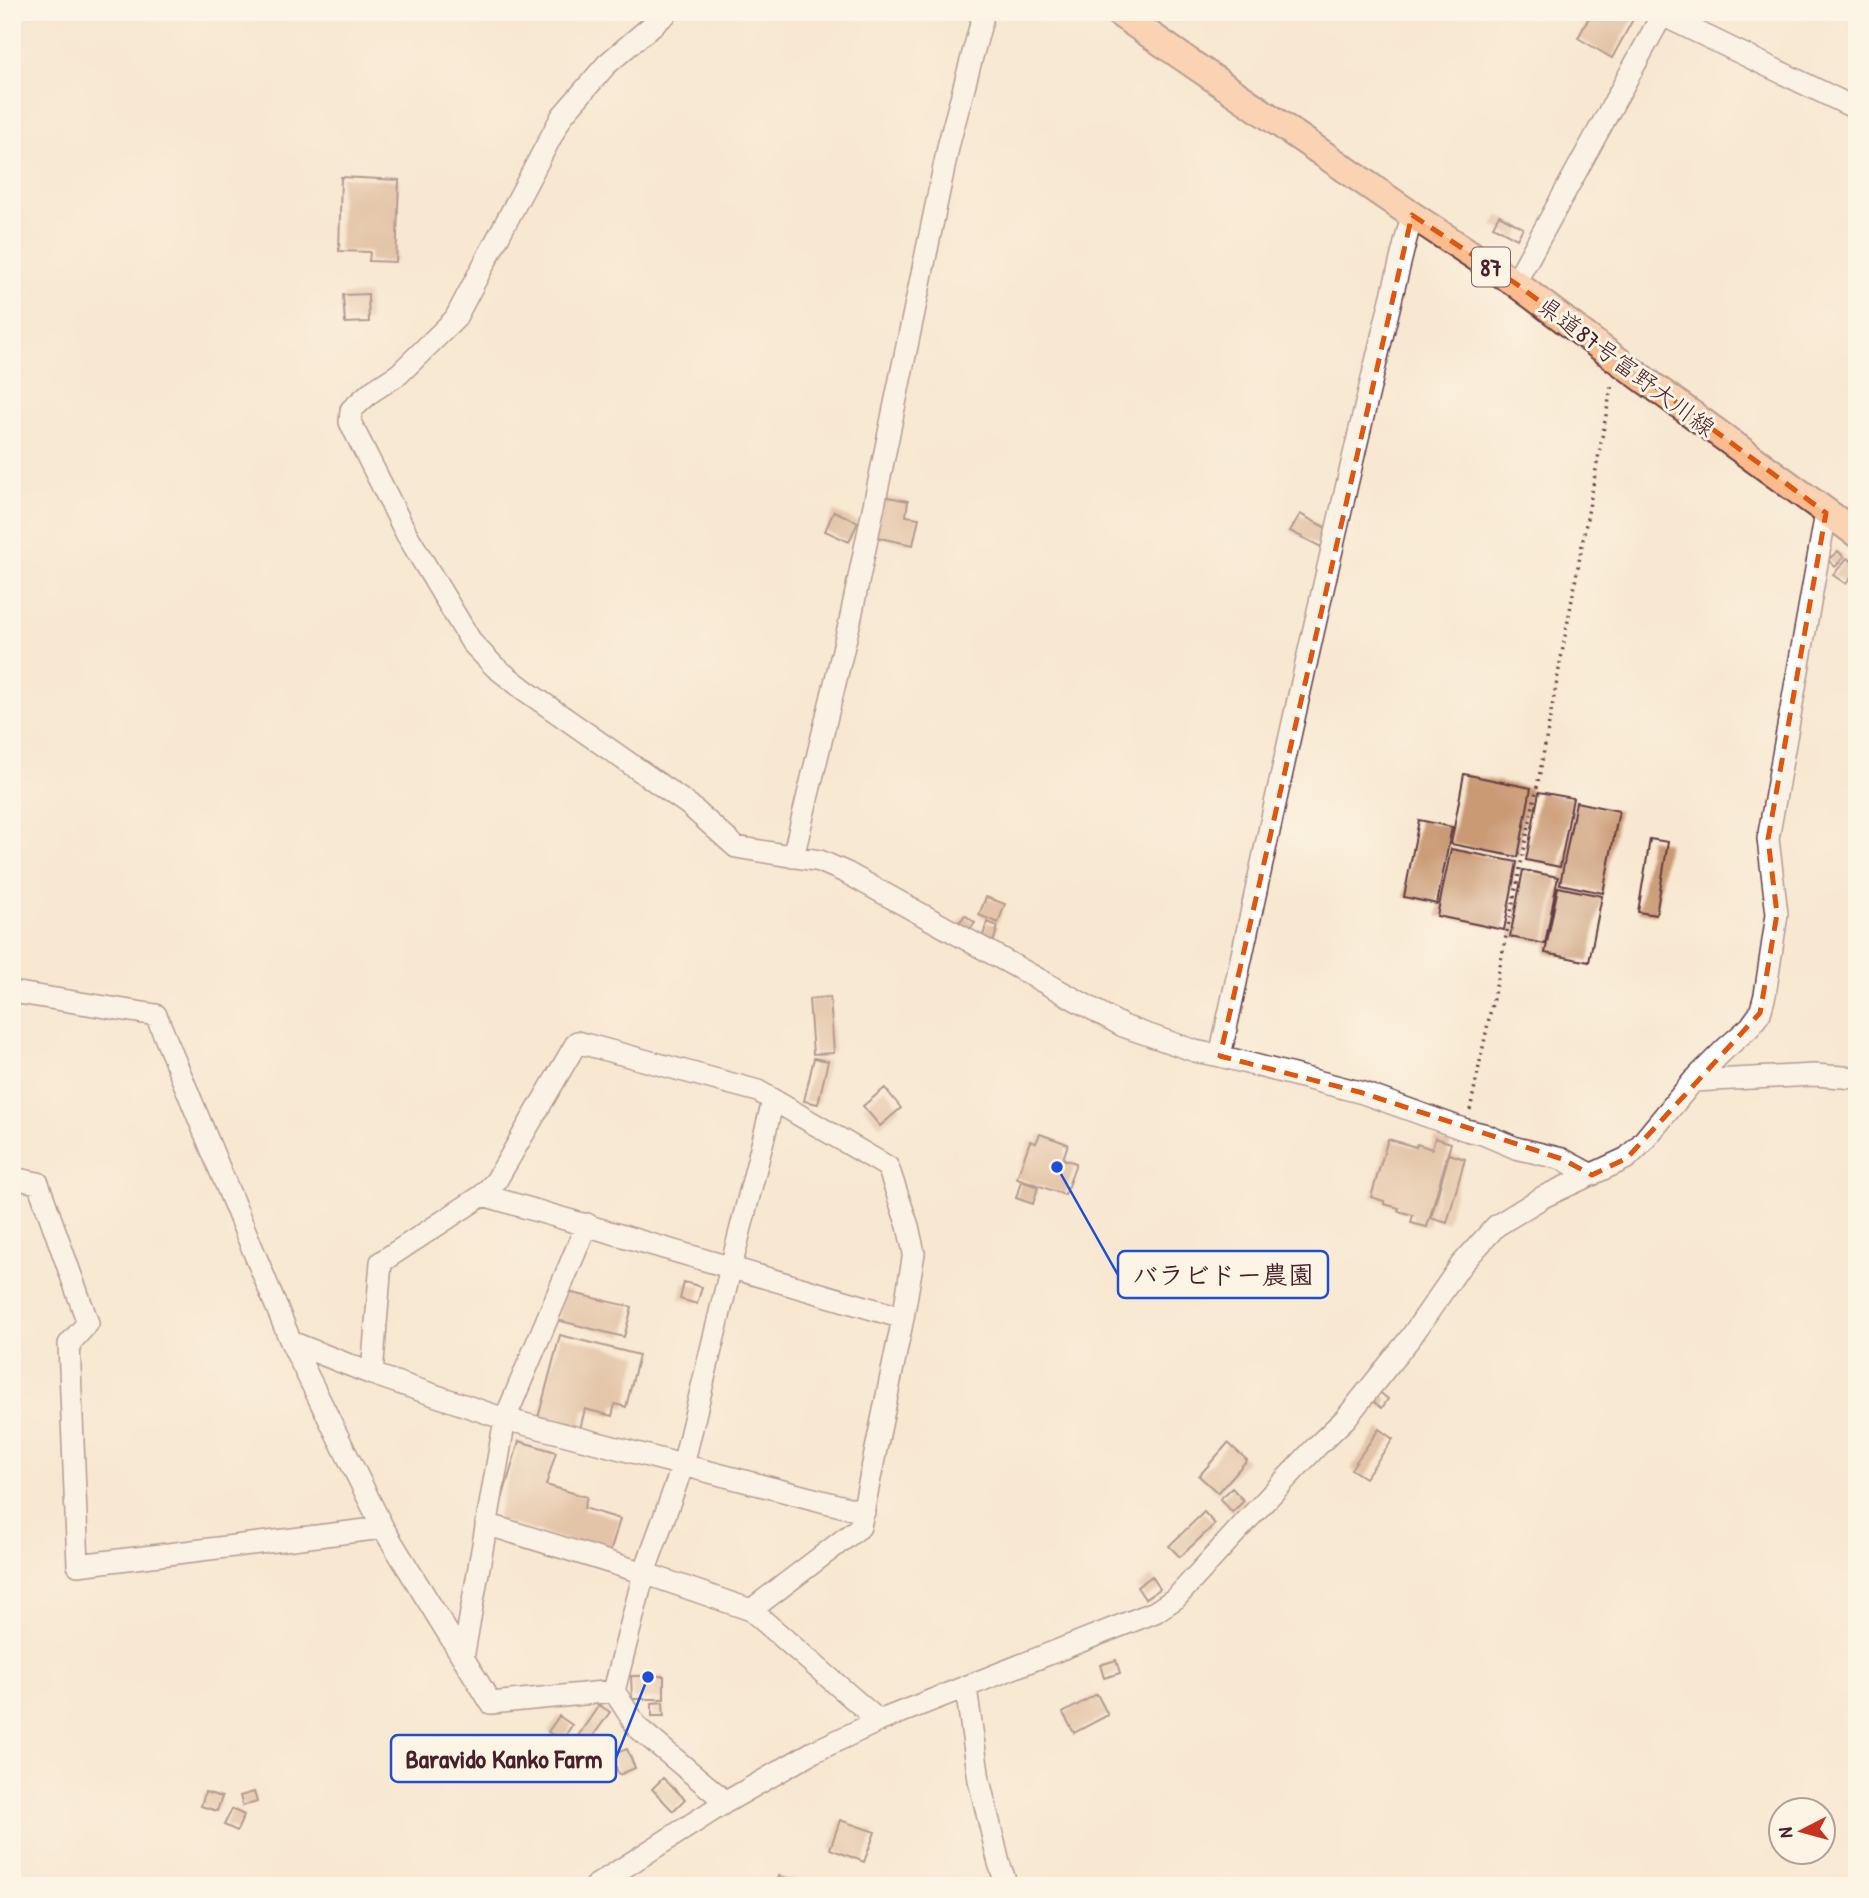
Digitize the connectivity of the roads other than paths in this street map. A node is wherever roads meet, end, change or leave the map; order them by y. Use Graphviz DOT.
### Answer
graph roads {
  1 [pos="668,12"];
  2 [pos="984,12"];
  3 [pos="1117,12"];
  4 [pos="1662,14"];
  5 [pos="1857,109"];
  6 [pos="1412,215"];
  7 [pos="1515,283"];
  8 [pos="1826,513"];
  9 [pos="1857,534"];
  10 [pos="793,857"];
  11 [pos="12,992"];
  12 [pos="1220,1056"];
  13 [pos="1857,1079"];
  14 [pos="1693,1081"];
  15 [pos="773,1101"];
  16 [pos="1592,1175"];
  17 [pos="12,1178"];
  18 [pos="483,1195"];
  19 [pos="587,1224"];
  20 [pos="731,1267"];
  21 [pos="903,1318"];
  22 [pos="291,1342"];
  23 [pos="372,1374"];
  24 [pos="505,1419"];
  25 [pos="683,1465"];
  26 [pos="864,1512"];
  27 [pos="486,1524"];
  28 [pos="383,1528"];
  29 [pos="644,1573"];
  30 [pos="751,1610"];
  31 [pos="463,1658"];
  32 [pos="966,1688"];
  33 [pos="614,1690"];
  34 [pos="879,1721"];
  35 [pos="726,1802"];
  36 [pos="595,1886"];
  37 [pos="1007,1886"];
  1 -- 10 [label="street"];
  2 -- 10 [label="street"];
  3 -- 6 [label="main road, 県道87号富野大川線 / 87"];
  4 -- 5 [label="street"];
  4 -- 7 [label="street"];
  6 -- 7 [label="main road, 県道87号富野大川線 / 87"];
  6 -- 12 [label="street"];
  7 -- 8 [label="main road, 県道87号富野大川線 / 87"];
  8 -- 9 [label="main road, 県道87号富野大川線 / 87"];
  8 -- 14 [label="street"];
  10 -- 12 [label="street"];
  11 -- 22 [label="street"];
  12 -- 16 [label="street"];
  13 -- 14 [label="street"];
  14 -- 16 [label="street"];
  15 -- 18 [label="street"];
  15 -- 20 [label="street"];
  15 -- 21 [label="street"];
  16 -- 32 [label="street"];
  17 -- 28 [label="street"];
  18 -- 19 [label="street"];
  18 -- 23 [label="street"];
  19 -- 20 [label="street"];
  19 -- 24 [label="street"];
  20 -- 21 [label="street"];
  20 -- 25 [label="street"];
  21 -- 26 [label="street"];
  22 -- 23 [label="street"];
  22 -- 28 [label="street"];
  23 -- 24 [label="street"];
  24 -- 25 [label="street"];
  24 -- 27 [label="street"];
  25 -- 26 [label="street"];
  25 -- 29 [label="street"];
  26 -- 30 [label="street"];
  27 -- 29 [label="street"];
  27 -- 31 [label="street"];
  28 -- 31 [label="street"];
  29 -- 30 [label="street"];
  29 -- 33 [label="street"];
  30 -- 34 [label="street"];
  31 -- 33 [label="street"];
  32 -- 34 [label="street"];
  32 -- 37 [label="street"];
  33 -- 35 [label="street"];
  34 -- 35 [label="street"];
  35 -- 36 [label="street"];
}
